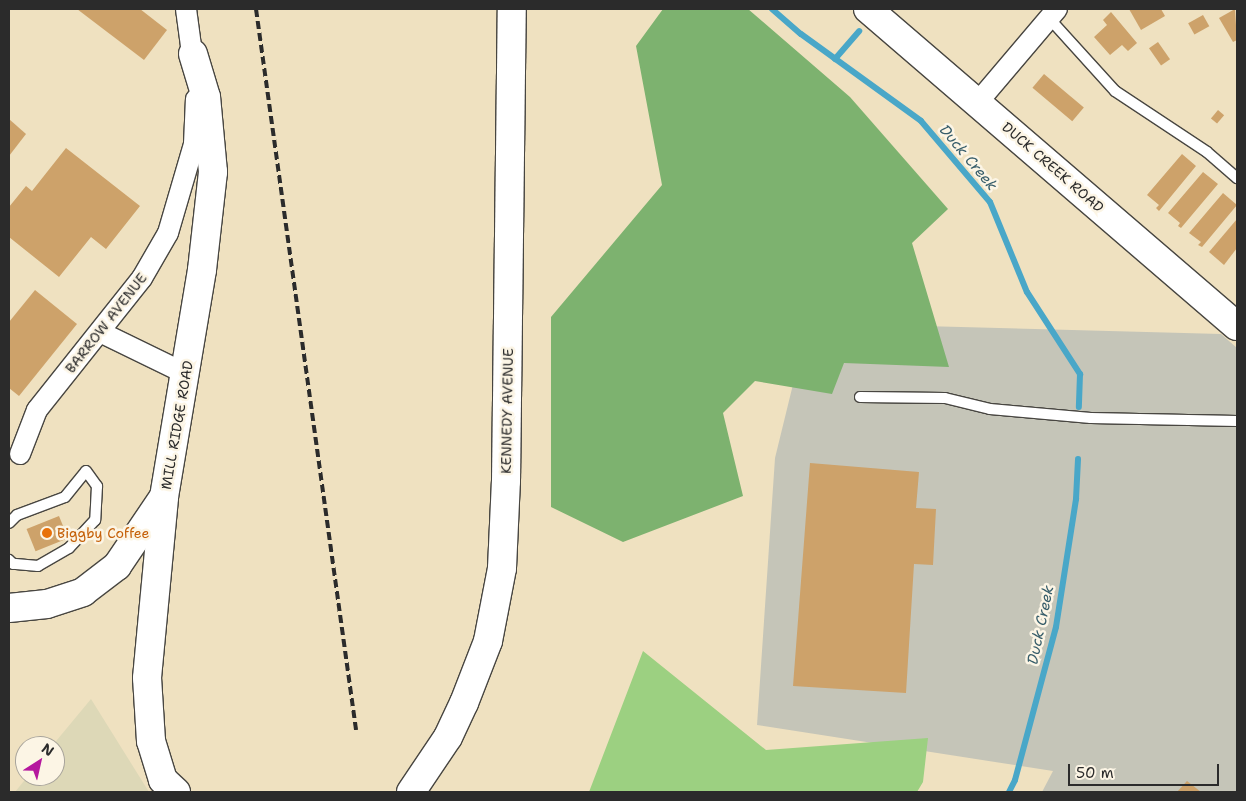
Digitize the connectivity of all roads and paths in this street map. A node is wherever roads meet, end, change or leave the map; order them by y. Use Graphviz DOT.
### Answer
graph roads {
  1 [pos="186,9"];
  2 [pos="512,9"];
  3 [pos="868,9"];
  4 [pos="1053,13"];
  5 [pos="193,54"];
  6 [pos="978,102"];
  7 [pos="1237,178"];
  8 [pos="1237,326"];
  9 [pos="100,332"];
  10 [pos="186,374"];
  11 [pos="860,397"];
  12 [pos="1237,421"];
  13 [pos="20,454"];
  14 [pos="164,497"];
  15 [pos="9,523"];
  16 [pos="9,560"];
  17 [pos="9,608"];
  18 [pos="176,792"];
  19 [pos="411,792"];
  1 -- 5 [label="street, BARROW AVENUE"];
  2 -- 19 [label="street, KENNEDY AVENUE"];
  3 -- 6 [label="street, DUCK CREEK ROAD"];
  4 -- 6 [label="street"];
  4 -- 7 [label="lane"];
  5 -- 9 [label="street, BARROW AVENUE"];
  5 -- 10 [label="street, MILL RIDGE ROAD"];
  6 -- 8 [label="street, DUCK CREEK ROAD"];
  9 -- 10 [label="street"];
  9 -- 13 [label="street, BARROW AVENUE"];
  10 -- 14 [label="street, MILL RIDGE ROAD"];
  11 -- 12 [label="lane"];
  14 -- 17 [label="street"];
  14 -- 18 [label="street, MILL RIDGE ROAD"];
  15 -- 16 [label="lane"];
}
